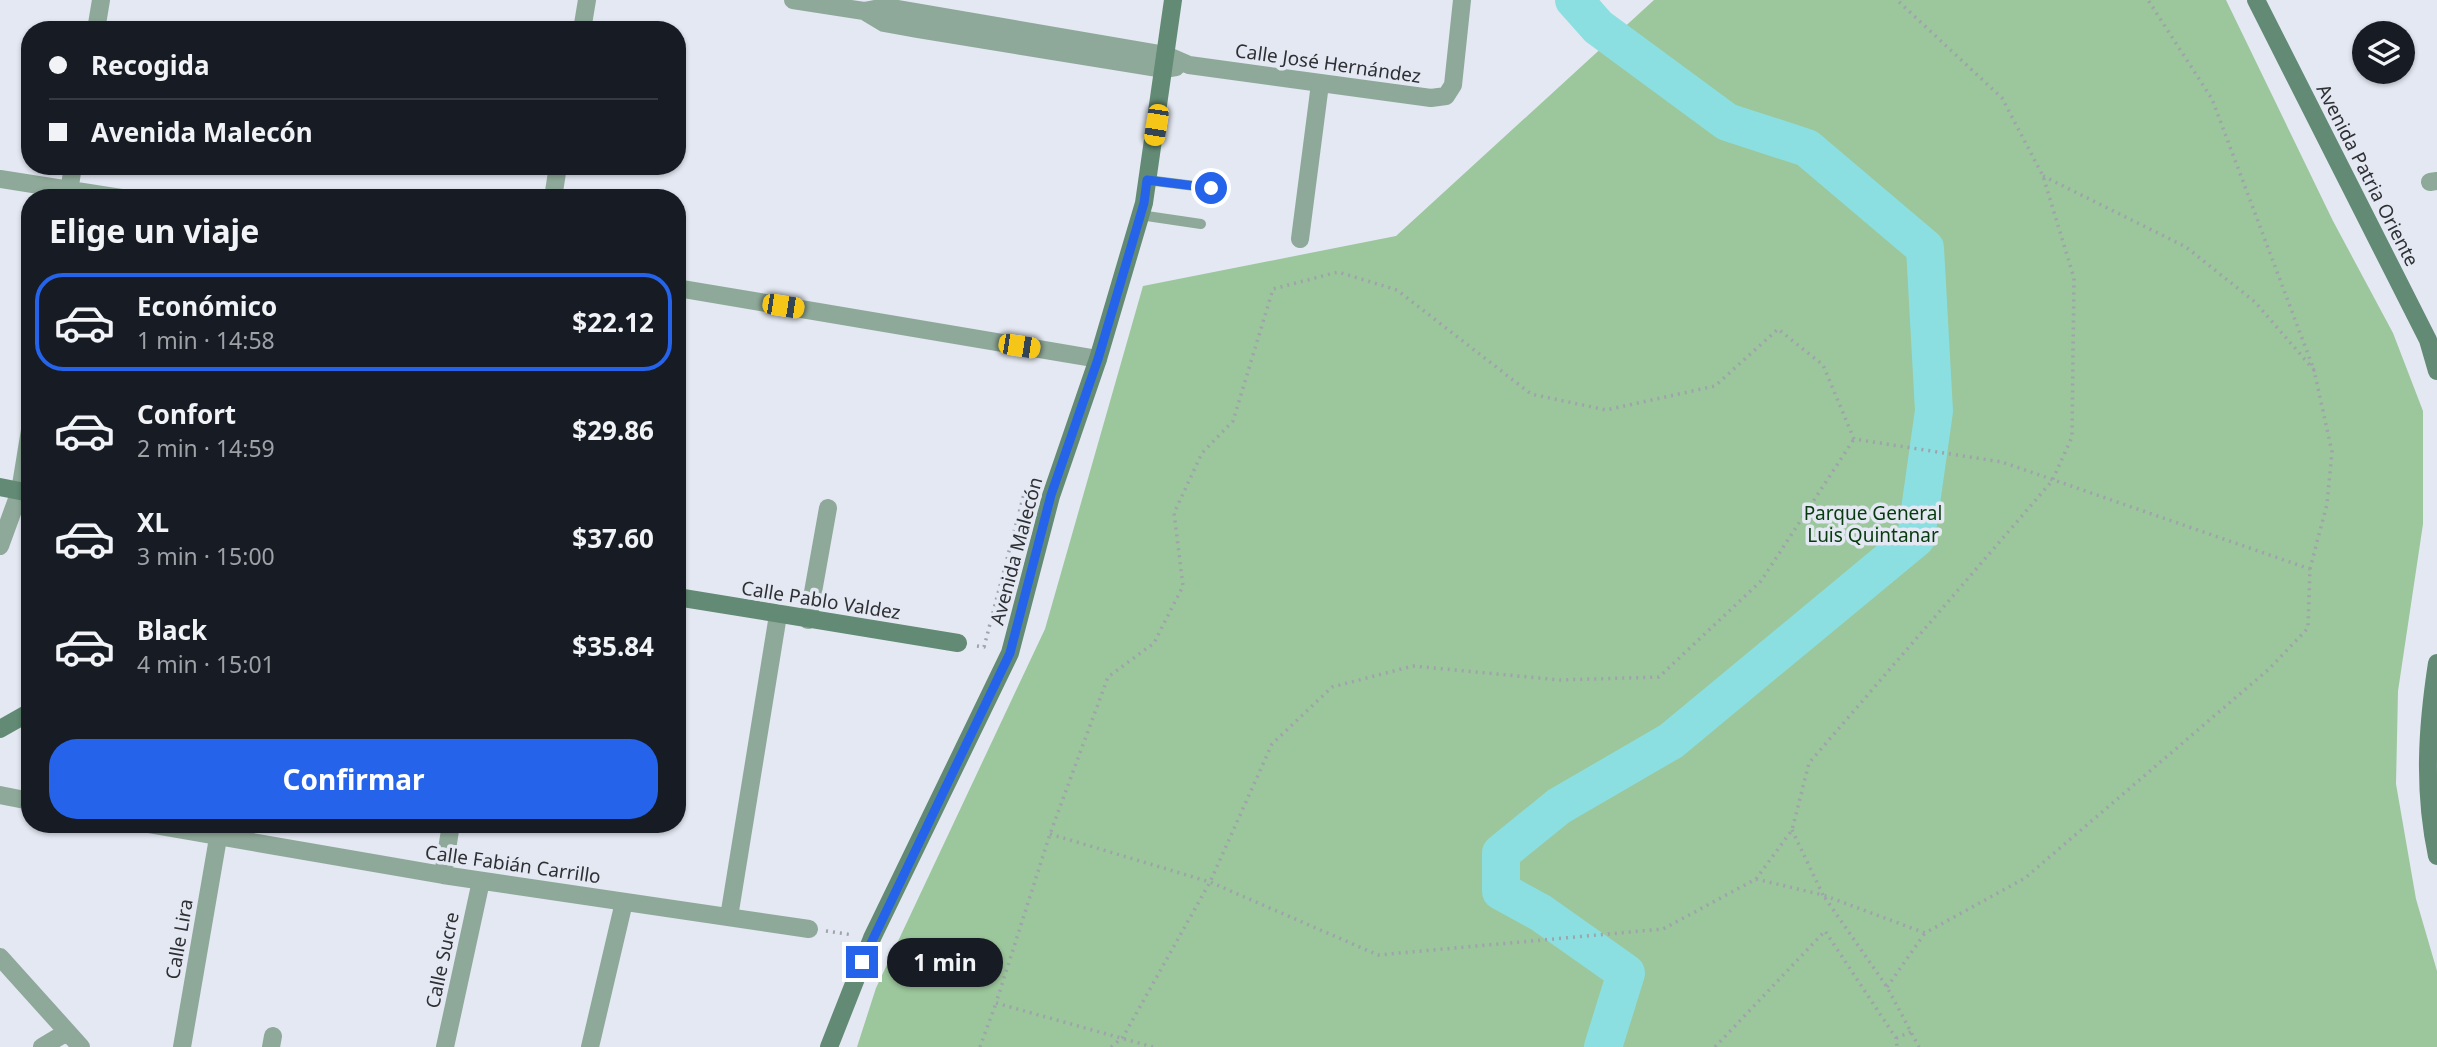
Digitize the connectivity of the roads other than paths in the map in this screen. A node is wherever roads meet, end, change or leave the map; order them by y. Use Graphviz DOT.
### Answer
graph roads {
  1 [pos="101,0"];
  2 [pos="587,0"];
  3 [pos="793,0"];
  4 [pos="1174,0"];
  5 [pos="1462,0"];
  6 [pos="2256,0"];
  7 [pos="886,10"];
  8 [pos="98,21"];
  9 [pos="584,21"];
  10 [pos="1165,62"];
  11 [pos="1320,84"];
  12 [pos="0,179"];
  13 [pos="1147,180"];
  14 [pos="1211,188"];
  15 [pos="45,189"];
  16 [pos="1140,215"];
  17 [pos="1201,224"];
  18 [pos="1300,239"];
  19 [pos="686,290"];
  20 [pos="1098,359"];
  21 [pos="2437,371"];
  22 [pos="0,487"];
  23 [pos="21,491"];
  24 [pos="21,501"];
  25 [pos="828,508"];
  26 [pos="0,546"];
  27 [pos="686,599"];
  28 [pos="778,615"];
  29 [pos="808,620"];
  30 [pos="958,643"];
  31 [pos="2437,663"];
  32 [pos="21,717"];
  33 [pos="0,729"];
  34 [pos="0,795"];
  35 [pos="21,799"];
  36 [pos="193,833"];
  37 [pos="450,833"];
  38 [pos="218,838"];
  39 [pos="2437,856"];
  40 [pos="443,876"];
  41 [pos="481,881"];
  42 [pos="624,902"];
  43 [pos="729,917"];
  44 [pos="809,929"];
  45 [pos="0,957"];
  46 [pos="67,1032"];
  47 [pos="829,1043"];
  48 [pos="42,1047"];
  49 [pos="81,1047"];
  50 [pos="182,1047"];
  51 [pos="445,1047"];
  52 [pos="590,1047"];
  1 -- 8 [label="street"];
  2 -- 9 [label="street"];
  3 -- 7 [label="street, Calle José Hernández"];
  4 -- 10 [label="main road, Avenida Malecón"];
  5 -- 11 [label="street, Calle José Hernández"];
  6 -- 21 [label="main road, Avenida Patria Oriente"];
  7 -- 10 [label="street, Calle José Hernández"];
  10 -- 11 [label="street, Calle José Hernández"];
  10 -- 13 [label="main road, Avenida Malecón"];
  11 -- 18 [label="street"];
  12 -- 15 [label="street"];
  13 -- 14 [label="lane"];
  13 -- 16 [label="main road, Avenida Malecón"];
  16 -- 17 [label="lane"];
  16 -- 20 [label="main road, Avenida Malecón"];
  19 -- 20 [label="street"];
  20 -- 47 [label="main road, Avenida Malecón"];
  22 -- 23 [label="main road"];
  24 -- 26 [label="street"];
  25 -- 29 [label="street"];
  27 -- 28 [label="main road, Calle Pablo Valdez"];
  28 -- 29 [label="main road, Calle Pablo Valdez"];
  28 -- 43 [label="street"];
  29 -- 30 [label="main road, Calle Pablo Valdez"];
  31 -- 39 [label="main road"];
  32 -- 33 [label="main road"];
  34 -- 35 [label="street"];
  36 -- 38 [label="street, Calle Fabián Carrillo"];
  37 -- 40 [label="street"];
  38 -- 40 [label="street, Calle Fabián Carrillo"];
  38 -- 50 [label="street, Calle Lira"];
  40 -- 41 [label="street, Calle Fabián Carrillo"];
  41 -- 42 [label="street, Calle Fabián Carrillo"];
  41 -- 51 [label="street, Calle Sucre"];
  42 -- 43 [label="street, Calle Fabián Carrillo"];
  42 -- 52 [label="street"];
  43 -- 44 [label="street, Calle Fabián Carrillo"];
  45 -- 46 [label="street"];
  46 -- 48 [label="street"];
  46 -- 49 [label="street"];
}
